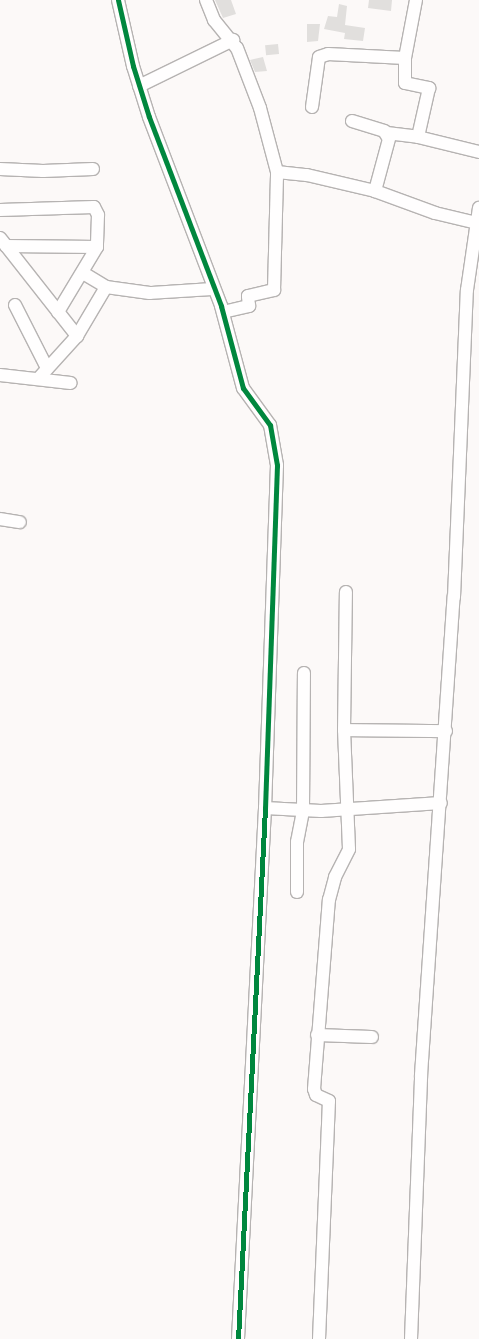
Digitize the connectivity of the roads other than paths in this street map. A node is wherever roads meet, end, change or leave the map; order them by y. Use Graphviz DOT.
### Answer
graph roads {
  1 [pos="118,0"];
  2 [pos="206,0"];
  3 [pos="416,0"];
  4 [pos="233,40"];
  5 [pos="405,58"];
  6 [pos="139,86"];
  7 [pos="312,107"];
  8 [pos="352,121"];
  9 [pos="387,133"];
  10 [pos="418,137"];
  11 [pos="479,152"];
  12 [pos="0,168"];
  13 [pos="93,169"];
  14 [pos="278,172"];
  15 [pos="375,191"];
  16 [pos="479,208"];
  17 [pos="0,210"];
  18 [pos="476,223"];
  19 [pos="3,242"];
  20 [pos="97,248"];
  21 [pos="83,273"];
  22 [pos="106,287"];
  23 [pos="214,289"];
  24 [pos="15,305"];
  25 [pos="58,312"];
  26 [pos="223,312"];
  27 [pos="77,336"];
  28 [pos="47,368"];
  29 [pos="0,375"];
  30 [pos="38,379"];
  31 [pos="71,383"];
  32 [pos="0,519"];
  33 [pos="20,522"];
  34 [pos="346,592"];
  35 [pos="304,673"];
  36 [pos="344,730"];
  37 [pos="446,730"];
  38 [pos="441,803"];
  39 [pos="264,808"];
  40 [pos="303,810"];
  41 [pos="348,810"];
  42 [pos="297,892"];
  43 [pos="317,1035"];
  44 [pos="372,1037"];
  45 [pos="238,1339"];
  46 [pos="319,1339"];
  47 [pos="411,1339"];
  1 -- 6 [label="street"];
  2 -- 4 [label="street"];
  3 -- 5 [label="street"];
  4 -- 6 [label="street"];
  4 -- 14 [label="street"];
  5 -- 7 [label="street"];
  5 -- 10 [label="street"];
  6 -- 23 [label="street"];
  8 -- 9 [label="street"];
  9 -- 10 [label="street"];
  9 -- 15 [label="street"];
  10 -- 11 [label="street"];
  12 -- 13 [label="street"];
  14 -- 15 [label="street"];
  14 -- 26 [label="street"];
  15 -- 18 [label="street"];
  16 -- 18 [label="street"];
  17 -- 20 [label="street"];
  18 -- 37 [label="street"];
  19 -- 20 [label="street"];
  19 -- 25 [label="street"];
  20 -- 21 [label="street"];
  21 -- 22 [label="street"];
  21 -- 25 [label="street"];
  22 -- 23 [label="street"];
  22 -- 27 [label="street"];
  23 -- 26 [label="street"];
  24 -- 28 [label="street"];
  25 -- 27 [label="street"];
  26 -- 39 [label="street"];
  27 -- 28 [label="street"];
  28 -- 30 [label="street"];
  29 -- 30 [label="street"];
  30 -- 31 [label="street"];
  32 -- 33 [label="street"];
  34 -- 36 [label="street"];
  35 -- 40 [label="street"];
  36 -- 37 [label="street"];
  36 -- 41 [label="street"];
  37 -- 38 [label="street"];
  38 -- 41 [label="street"];
  38 -- 47 [label="street"];
  39 -- 40 [label="street"];
  39 -- 45 [label="street"];
  40 -- 41 [label="street"];
  40 -- 42 [label="street"];
  41 -- 43 [label="street"];
  43 -- 44 [label="street"];
  43 -- 46 [label="street"];
}
